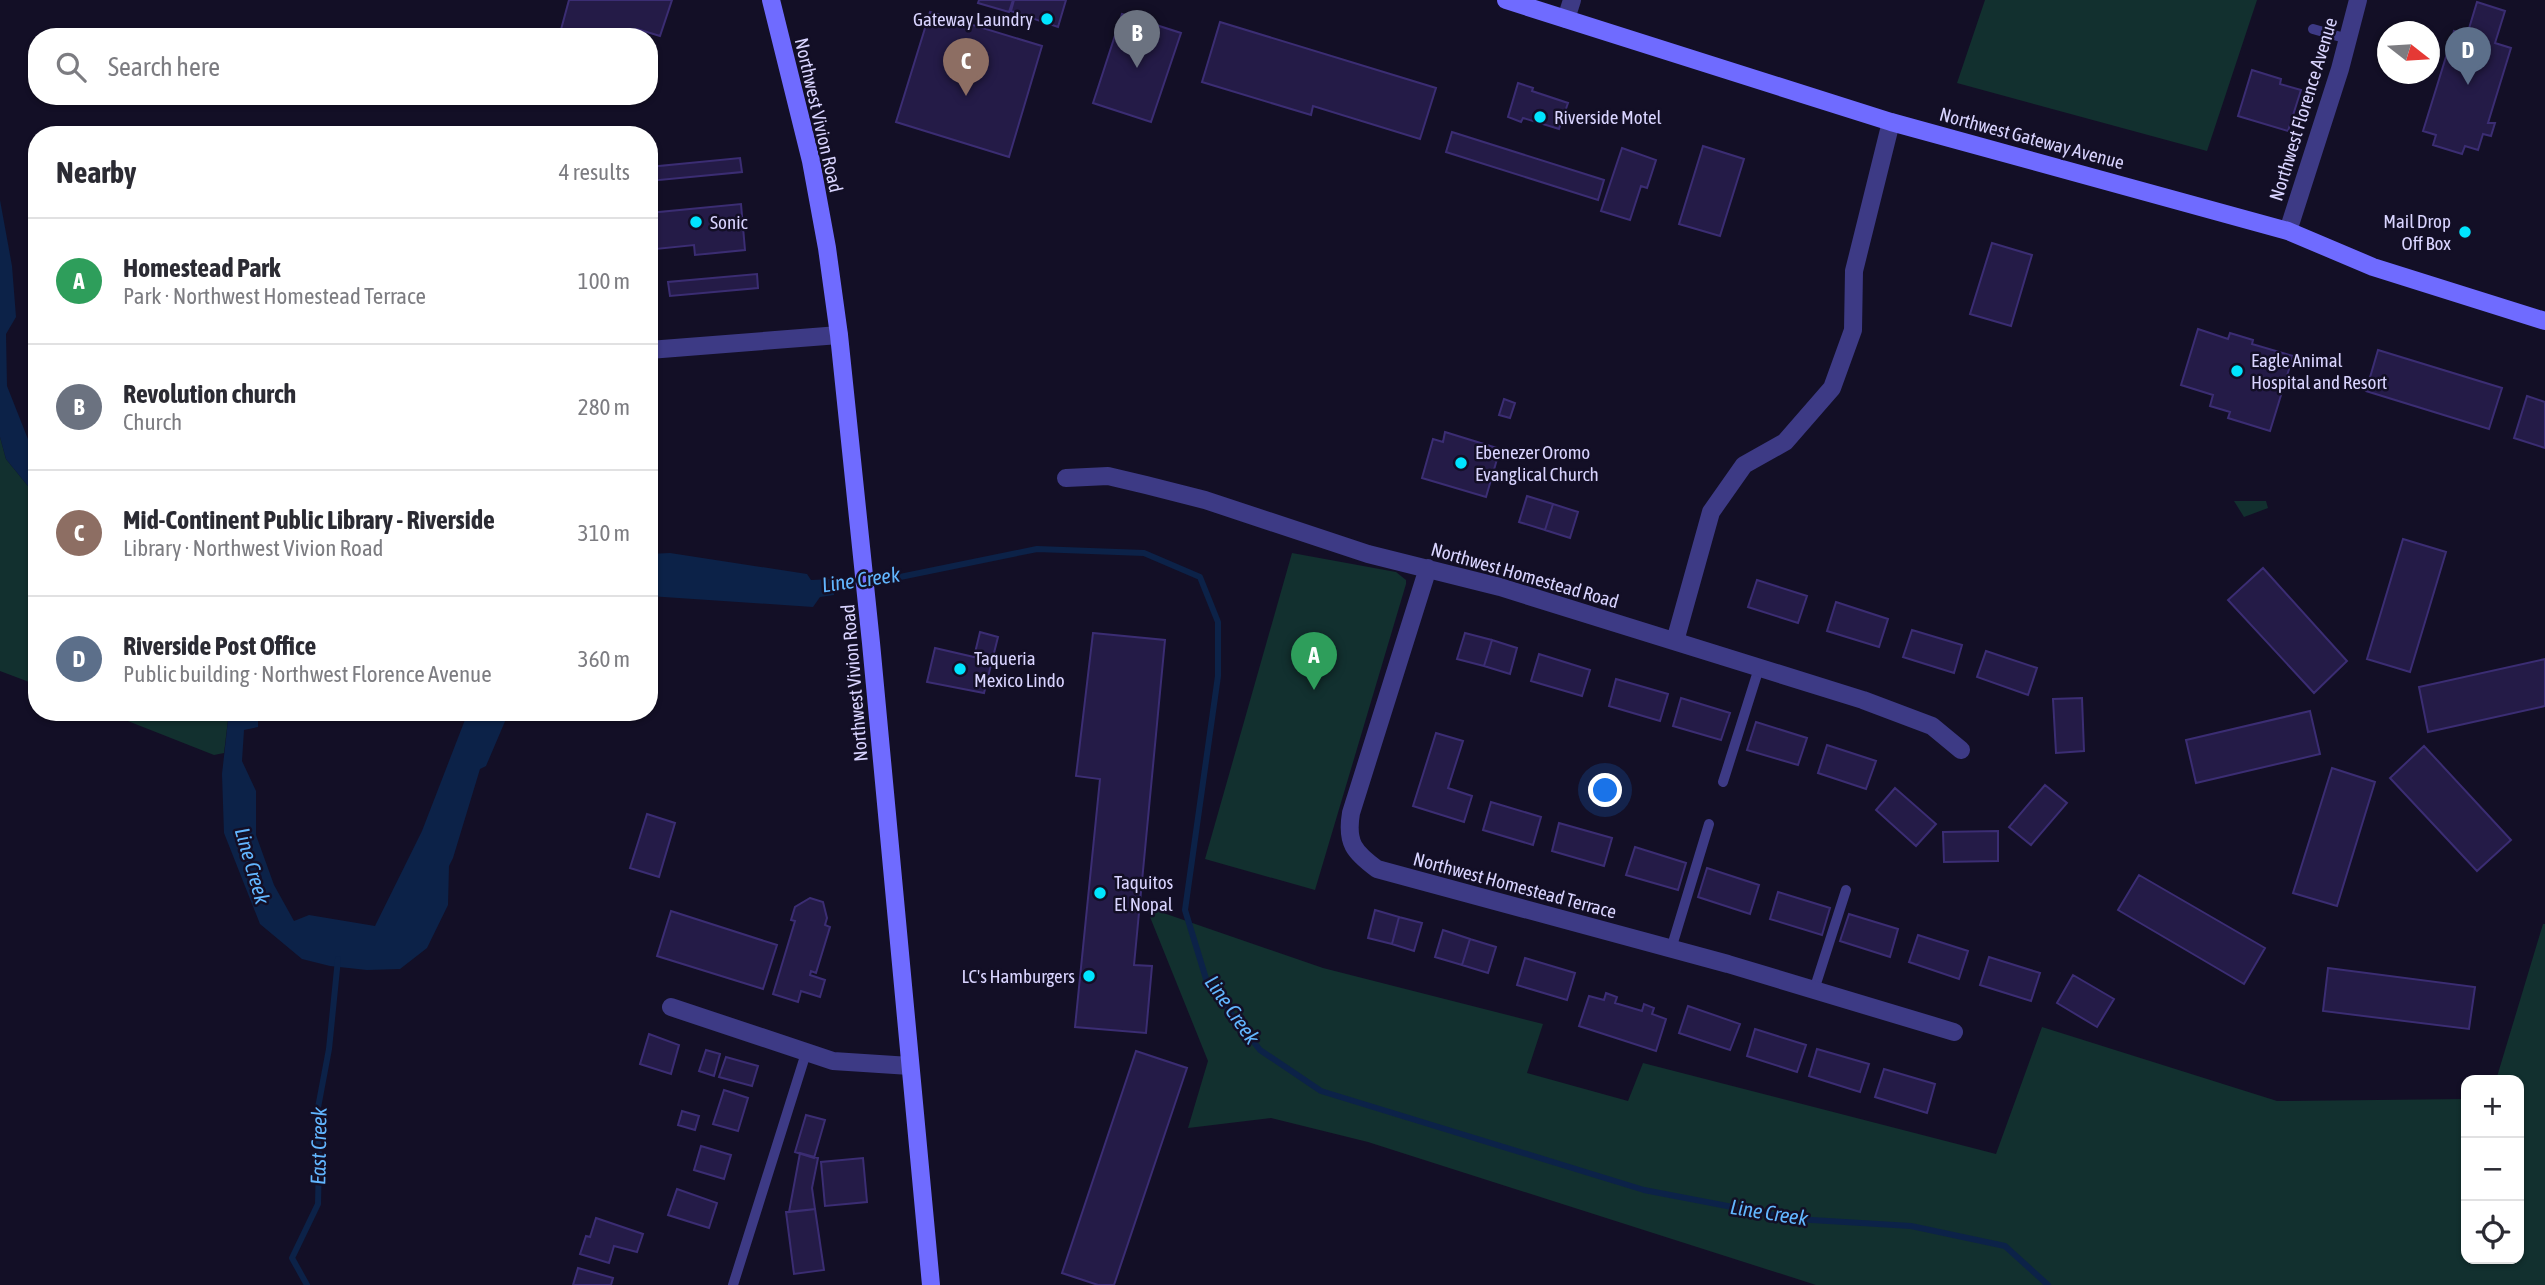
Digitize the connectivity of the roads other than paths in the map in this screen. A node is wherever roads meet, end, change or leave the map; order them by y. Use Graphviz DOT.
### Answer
graph roads {
  1 [pos="771,0"];
  2 [pos="1506,0"];
  3 [pos="1573,0"];
  4 [pos="2358,0"];
  5 [pos="1566,19"];
  6 [pos="2313,29"];
  7 [pos="2348,39"];
  8 [pos="1891,122"];
  9 [pos="2288,231"];
  10 [pos="2544,317"];
  11 [pos="839,335"];
  12 [pos="658,349"];
  13 [pos="1066,478"];
  14 [pos="1428,568"];
  15 [pos="1675,642"];
  16 [pos="1759,668"];
  17 [pos="1961,750"];
  18 [pos="1723,782"];
  19 [pos="1709,824"];
  20 [pos="1846,890"];
  21 [pos="1671,949"];
  22 [pos="1814,990"];
  23 [pos="671,1007"];
  24 [pos="1954,1032"];
  25 [pos="806,1053"];
  26 [pos="910,1066"];
  27 [pos="733,1285"];
  28 [pos="930,1285"];
  1 -- 11 [label="main road, Northwest Vivion Road"];
  2 -- 5 [label="main road, Northwest Gateway Avenue"];
  3 -- 5 [label="street"];
  4 -- 7 [label="street, Northwest Florence Avenue"];
  5 -- 8 [label="main road, Northwest Gateway Avenue"];
  6 -- 7 [label="lane"];
  7 -- 9 [label="street, Northwest Florence Avenue"];
  8 -- 9 [label="main road, Northwest Gateway Avenue"];
  8 -- 15 [label="street"];
  9 -- 10 [label="main road, Northwest Gateway Avenue"];
  11 -- 12 [label="street"];
  11 -- 26 [label="main road, Northwest Vivion Road"];
  13 -- 14 [label="street, Northwest Homestead Road"];
  14 -- 15 [label="street, Northwest Homestead Road"];
  14 -- 21 [label="street, Northwest Homestead Terrace"];
  15 -- 16 [label="street, Northwest Homestead Road"];
  16 -- 17 [label="street, Northwest Homestead Road"];
  16 -- 18 [label="lane"];
  19 -- 21 [label="lane"];
  20 -- 22 [label="lane"];
  21 -- 22 [label="street, Northwest Homestead Terrace"];
  22 -- 24 [label="street, Northwest Homestead Terrace"];
  23 -- 25 [label="street"];
  25 -- 26 [label="street"];
  25 -- 27 [label="lane"];
  26 -- 28 [label="main road, Northwest Vivion Road"];
}
